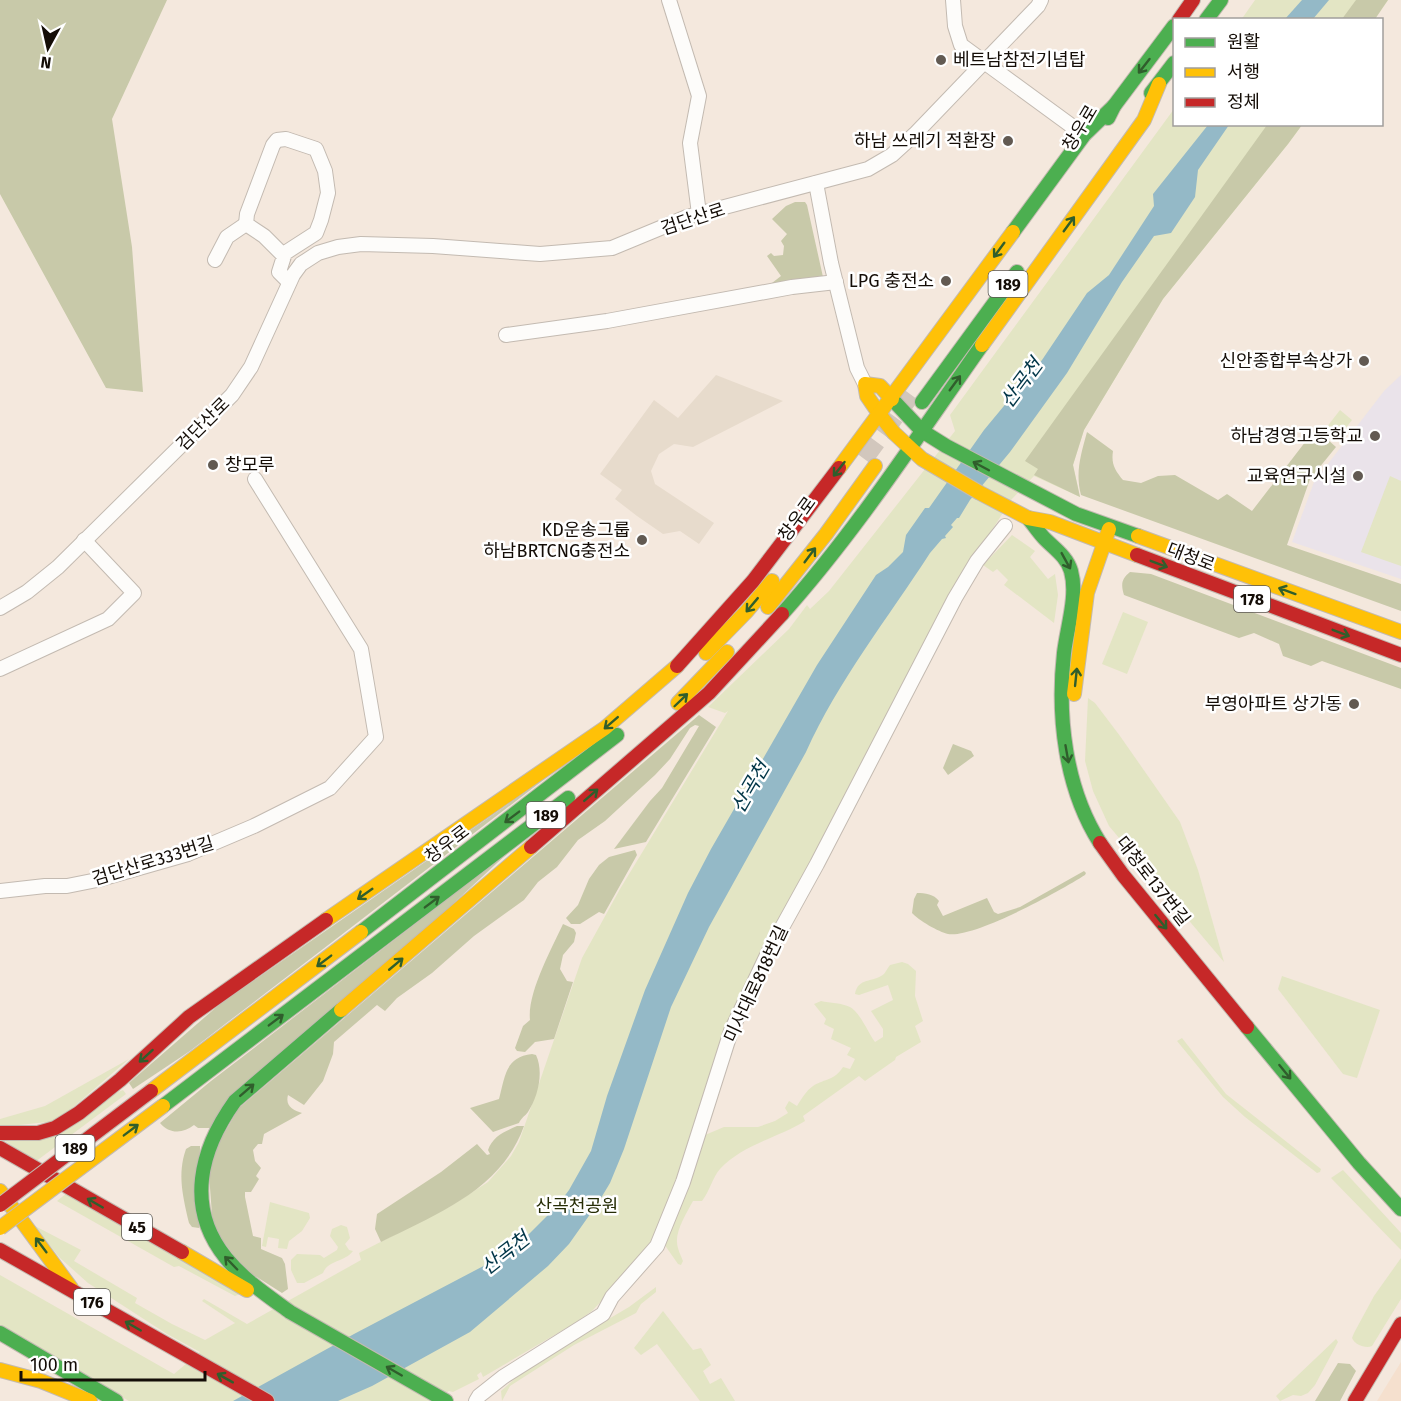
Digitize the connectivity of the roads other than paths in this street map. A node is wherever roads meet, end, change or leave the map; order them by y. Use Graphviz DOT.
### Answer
graph roads {
  1 [pos="669,0"];
  2 [pos="953,0"];
  3 [pos="1041,0"];
  4 [pos="1193,0"];
  5 [pos="1221,0"];
  6 [pos="1180,18"];
  7 [pos="1208,18"];
  8 [pos="1173,27"];
  9 [pos="984,62"];
  10 [pos="1173,64"];
  11 [pos="1159,84"];
  12 [pos="1114,106"];
  13 [pos="1084,135"];
  14 [pos="816,183"];
  15 [pos="699,214"];
  16 [pos="246,224"];
  17 [pos="1040,242"];
  18 [pos="284,256"];
  19 [pos="215,260"];
  20 [pos="1026,260"];
  21 [pos="289,282"];
  22 [pos="836,282"];
  23 [pos="506,335"];
  24 [pos="865,384"];
  25 [pos="910,394"];
  26 [pos="892,399"];
  27 [pos="922,402"];
  28 [pos="880,415"];
  29 [pos="922,431"];
  30 [pos="910,450"];
  31 [pos="849,477"];
  32 [pos="255,479"];
  33 [pos="836,497"];
  34 [pos="1028,518"];
  35 [pos="1005,526"];
  36 [pos="1110,526"];
  37 [pos="84,540"];
  38 [pos="1104,543"];
  39 [pos="0,608"];
  40 [pos="751,627"];
  41 [pos="1401,632"];
  42 [pos="739,640"];
  43 [pos="1401,655"];
  44 [pos="0,669"];
  45 [pos="0,891"];
  46 [pos="0,1133"];
  47 [pos="0,1148"];
  48 [pos="0,1191"];
  49 [pos="1401,1192"];
  50 [pos="0,1205"];
  51 [pos="1401,1209"];
  52 [pos="0,1228"];
  53 [pos="0,1250"];
  54 [pos="75,1293"];
  55 [pos="275,1301"];
  56 [pos="1401,1324"];
  57 [pos="0,1333"];
  58 [pos="149,1350"];
  59 [pos="5,1371"];
  60 [pos="90,1401"];
  61 [pos="116,1401"];
  62 [pos="243,1401"];
  63 [pos="267,1401"];
  64 [pos="446,1401"];
  65 [pos="476,1401"];
  66 [pos="1356,1401"];
  1 -- 15 [label="street"];
  2 -- 9 [label="street"];
  3 -- 9 [label="street, 검단산로"];
  4 -- 6 [label="main road"];
  5 -- 7 [label="main road"];
  8 -- 12 [label="main road, 창우로 / 189, one-way"];
  9 -- 13 [label="street"];
  9 -- 14 [label="street, 검단산로"];
  10 -- 11 [label="main road, 창우로"];
  11 -- 17 [label="main road, 창우로"];
  29 -- 11 [label="main road, one-way"];
  12 -- 13 [label="main road"];
  12 -- 25 [label="main road, 창우로 / 189"];
  13 -- 26 [label="main road, one-way"];
  14 -- 15 [label="street, 검단산로"];
  14 -- 22 [label="street"];
  15 -- 21 [label="street, 검단산로"];
  16 -- 18 [label="street"];
  16 -- 18 [label="street"];
  16 -- 19 [label="street"];
  18 -- 21 [label="street"];
  20 -- 27 [label="main road, 189"];
  21 -- 37 [label="street, 검단산로"];
  22 -- 23 [label="street"];
  22 -- 24 [label="street"];
  24 -- 26 [label="main road"];
  24 -- 28 [label="main road"];
  26 -- 28 [label="main road"];
  26 -- 29 [label="main road, 178"];
  28 -- 30 [label="main road, 178"];
  28 -- 46 [label="main road, one-way"];
  29 -- 30 [label="main road"];
  36 -- 29 [label="main road, 대청로 / 178, one-way"];
  30 -- 34 [label="main road, 대청로 / 178"];
  55 -- 30 [label="main road, one-way"];
  40 -- 31 [label="main road, 창우로, one-way"];
  32 -- 45 [label="street, 검단산로333번길"];
  33 -- 50 [label="main road, 창우로 / 189, one-way, bridge"];
  34 -- 38 [label="main road, 대청로 / 178"];
  34 -- 51 [label="main road, 대청로137번길, one-way"];
  35 -- 65 [label="street, 미사대로818번길"];
  36 -- 38 [label="main road, 대청로137번길"];
  41 -- 36 [label="main road, 대청로 / 178, one-way"];
  37 -- 39 [label="street, 검단산로"];
  37 -- 44 [label="street"];
  38 -- 43 [label="main road, 대청로 / 178, one-way"];
  49 -- 38 [label="main road, 대청로137번길, one-way"];
  52 -- 42 [label="main road, 창우로 / 189, one-way, bridge"];
  55 -- 47 [label="main road, 45, one-way"];
  54 -- 48 [label="main road, one-way"];
  53 -- 54 [label="main road, 176"];
  63 -- 54 [label="main road, 176, one-way"];
  64 -- 55 [label="main road, 45, one-way"];
  56 -- 66 [label="main road"];
  57 -- 61 [label="main road"];
  58 -- 62 [label="main road"];
  59 -- 60 [label="main road"];
}
